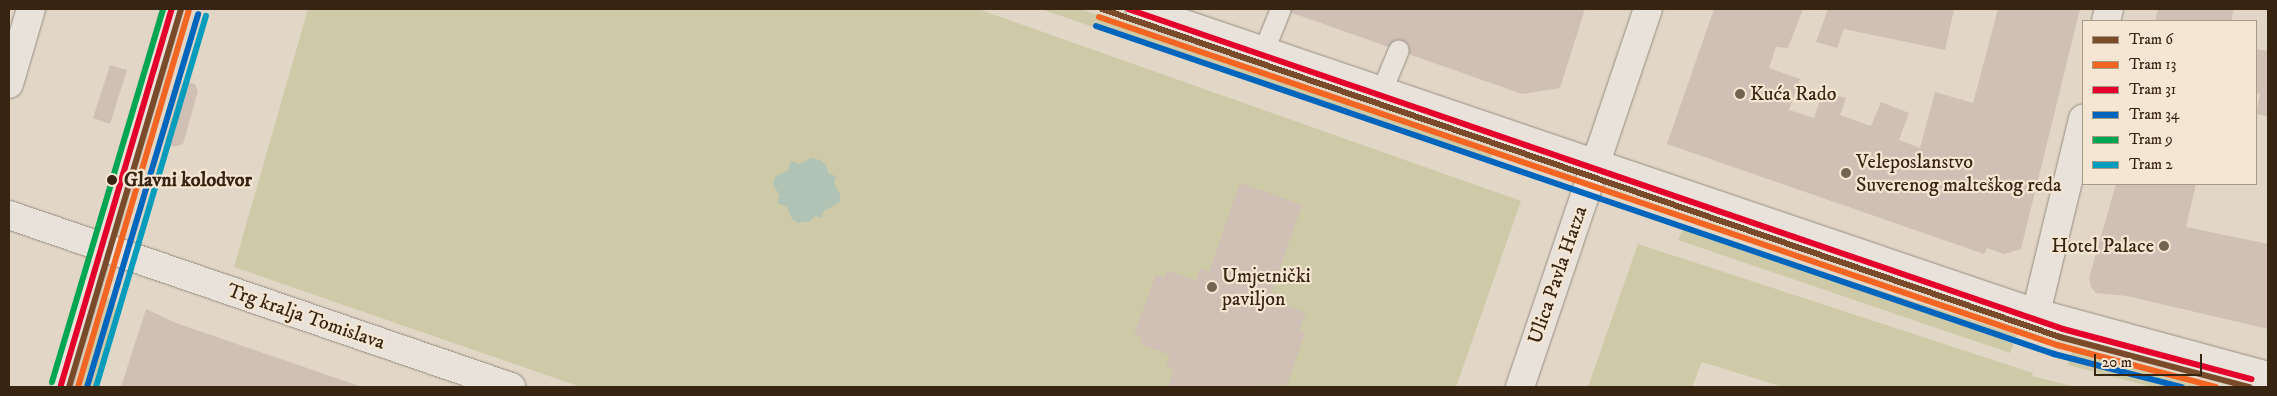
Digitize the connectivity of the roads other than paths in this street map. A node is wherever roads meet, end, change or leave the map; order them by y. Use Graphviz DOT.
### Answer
graph roads {
  1 [pos="31,9"];
  2 [pos="172,9"];
  3 [pos="1140,9"];
  4 [pos="1281,9"];
  5 [pos="1648,9"];
  6 [pos="1399,50"];
  7 [pos="1264,51"];
  8 [pos="9,84"];
  9 [pos="1382,91"];
  10 [pos="2082,123"];
  11 [pos="1596,163"];
  12 [pos="9,215"];
  13 [pos="101,247"];
  14 [pos="2036,313"];
  15 [pos="2268,376"];
  16 [pos="61,387"];
  17 [pos="510,387"];
  18 [pos="1520,387"];
  1 -- 8 [label="street"];
  2 -- 13 [label="lane"];
  3 -- 7 [label="street"];
  4 -- 7 [label="lane"];
  5 -- 11 [label="street, Ulica Pavla Hatza"];
  6 -- 9 [label="lane"];
  7 -- 9 [label="street"];
  9 -- 11 [label="street"];
  10 -- 14 [label="street"];
  11 -- 14 [label="street"];
  11 -- 18 [label="street, Ulica Pavla Hatza"];
  12 -- 13 [label="street, Trg kralja Tomislava"];
  13 -- 16 [label="lane"];
  13 -- 17 [label="street, Trg kralja Tomislava"];
  14 -- 15 [label="street"];
}
